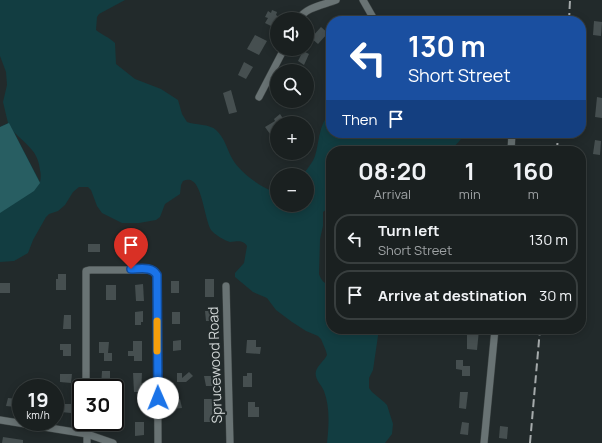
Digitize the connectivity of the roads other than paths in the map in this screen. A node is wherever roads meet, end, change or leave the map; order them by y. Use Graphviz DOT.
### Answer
graph roads {
  1 [pos="336,0"];
  2 [pos="363,0"];
  3 [pos="304,12"];
  4 [pos="372,16"];
  5 [pos="280,56"];
  6 [pos="259,97"];
  7 [pos="226,286"];
  8 [pos="495,334"];
  9 [pos="86,379"];
  10 [pos="0,420"];
  11 [pos="87,434"];
  12 [pos="87,443"];
  13 [pos="113,443"];
  14 [pos="158,443"];
  15 [pos="230,443"];
  16 [pos="484,443"];
  1 -- 3 [label="street"];
  2 -- 4 [label="street"];
  5 -- 6 [label="street"];
  7 -- 15 [label="street, Sprucewood Road"];
  8 -- 16 [label="street"];
  9 -- 14 [label="street"];
  10 -- 11 [label="street"];
  11 -- 12 [label="street"];
  11 -- 13 [label="street"];
}
